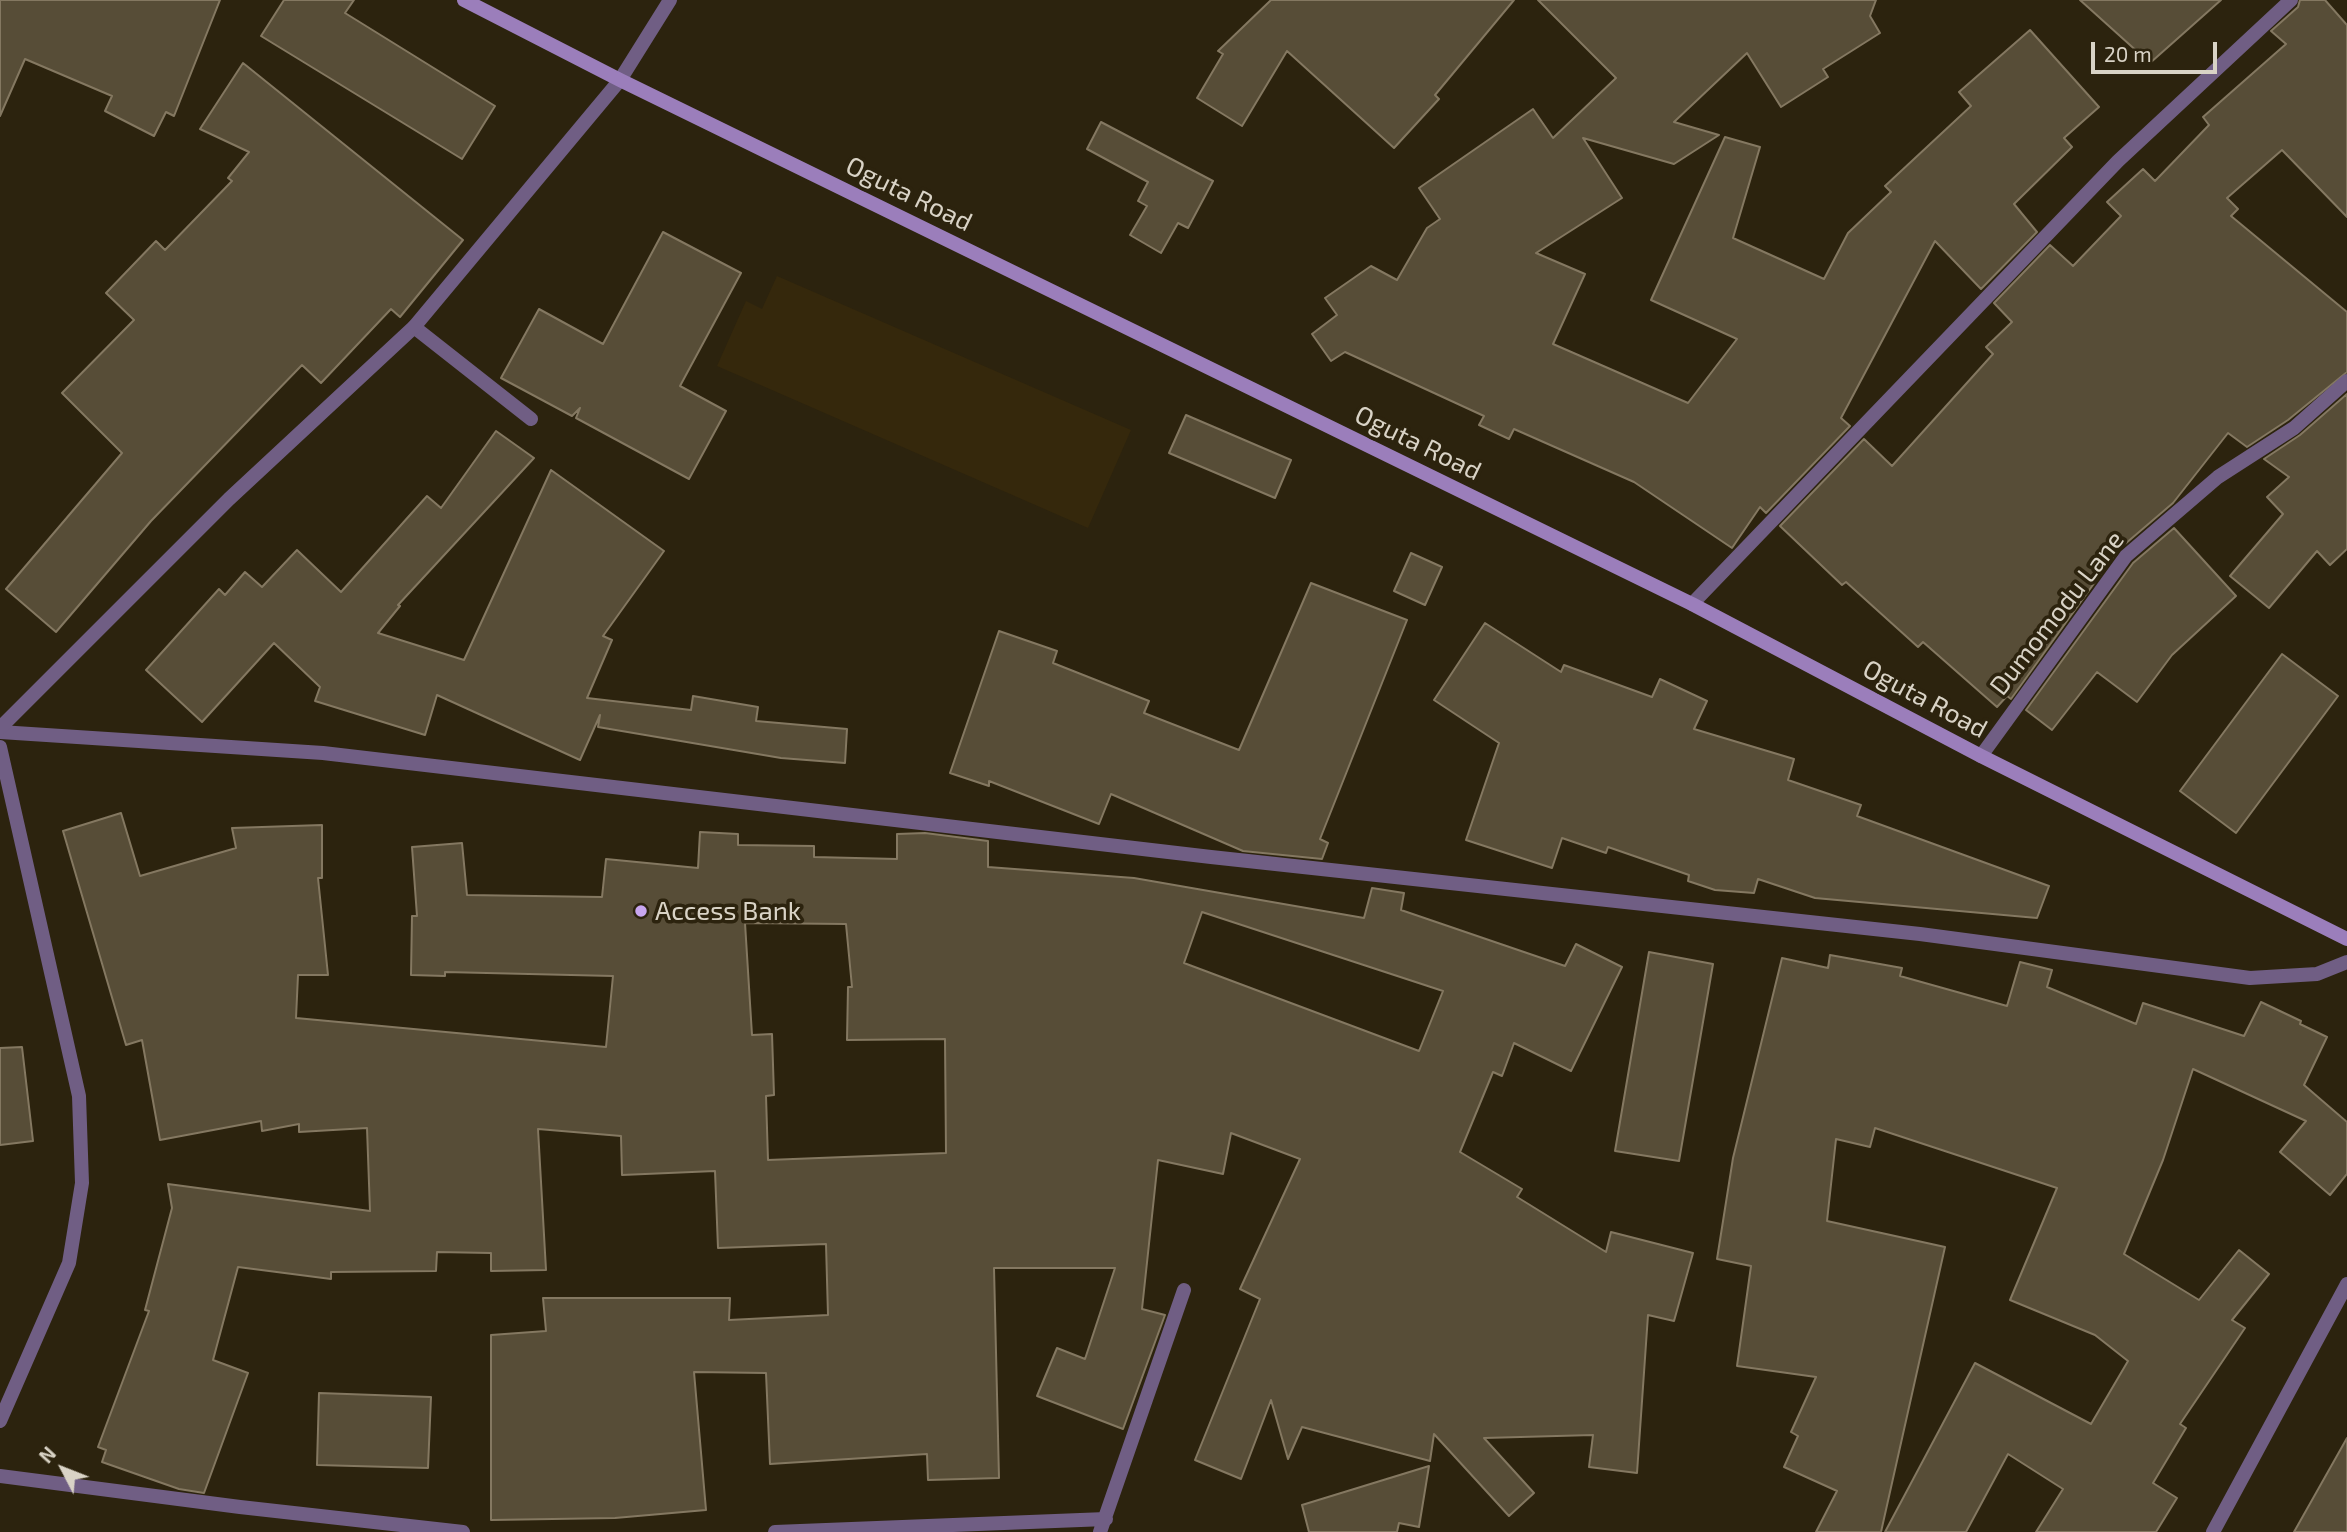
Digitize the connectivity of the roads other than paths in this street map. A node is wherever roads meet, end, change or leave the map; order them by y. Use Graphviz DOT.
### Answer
graph roads {
  1 [pos="464,0"];
  2 [pos="670,0"];
  3 [pos="2291,0"];
  4 [pos="620,80"];
  5 [pos="414,327"];
  6 [pos="2347,381"];
  7 [pos="531,419"];
  8 [pos="1692,604"];
  9 [pos="0,730"];
  10 [pos="0,747"];
  11 [pos="1981,756"];
  12 [pos="2347,939"];
  13 [pos="2347,962"];
  14 [pos="2347,1284"];
  15 [pos="1184,1290"];
  16 [pos="0,1421"];
  17 [pos="0,1476"];
  18 [pos="1103,1526"];
  19 [pos="463,1532"];
  20 [pos="775,1532"];
  21 [pos="2213,1532"];
  1 -- 4 [label="main road, Oguta Road"];
  2 -- 4 [label="street"];
  3 -- 8 [label="street"];
  4 -- 5 [label="street"];
  4 -- 8 [label="main road, Oguta Road"];
  5 -- 7 [label="street"];
  5 -- 9 [label="street"];
  6 -- 11 [label="street, Dumomodu Lane"];
  8 -- 11 [label="main road, Oguta Road"];
  9 -- 13 [label="street"];
  10 -- 16 [label="street"];
  11 -- 12 [label="main road, Oguta Road"];
  14 -- 21 [label="street"];
  15 -- 18 [label="street"];
  17 -- 19 [label="street"];
  18 -- 20 [label="street"];
}
